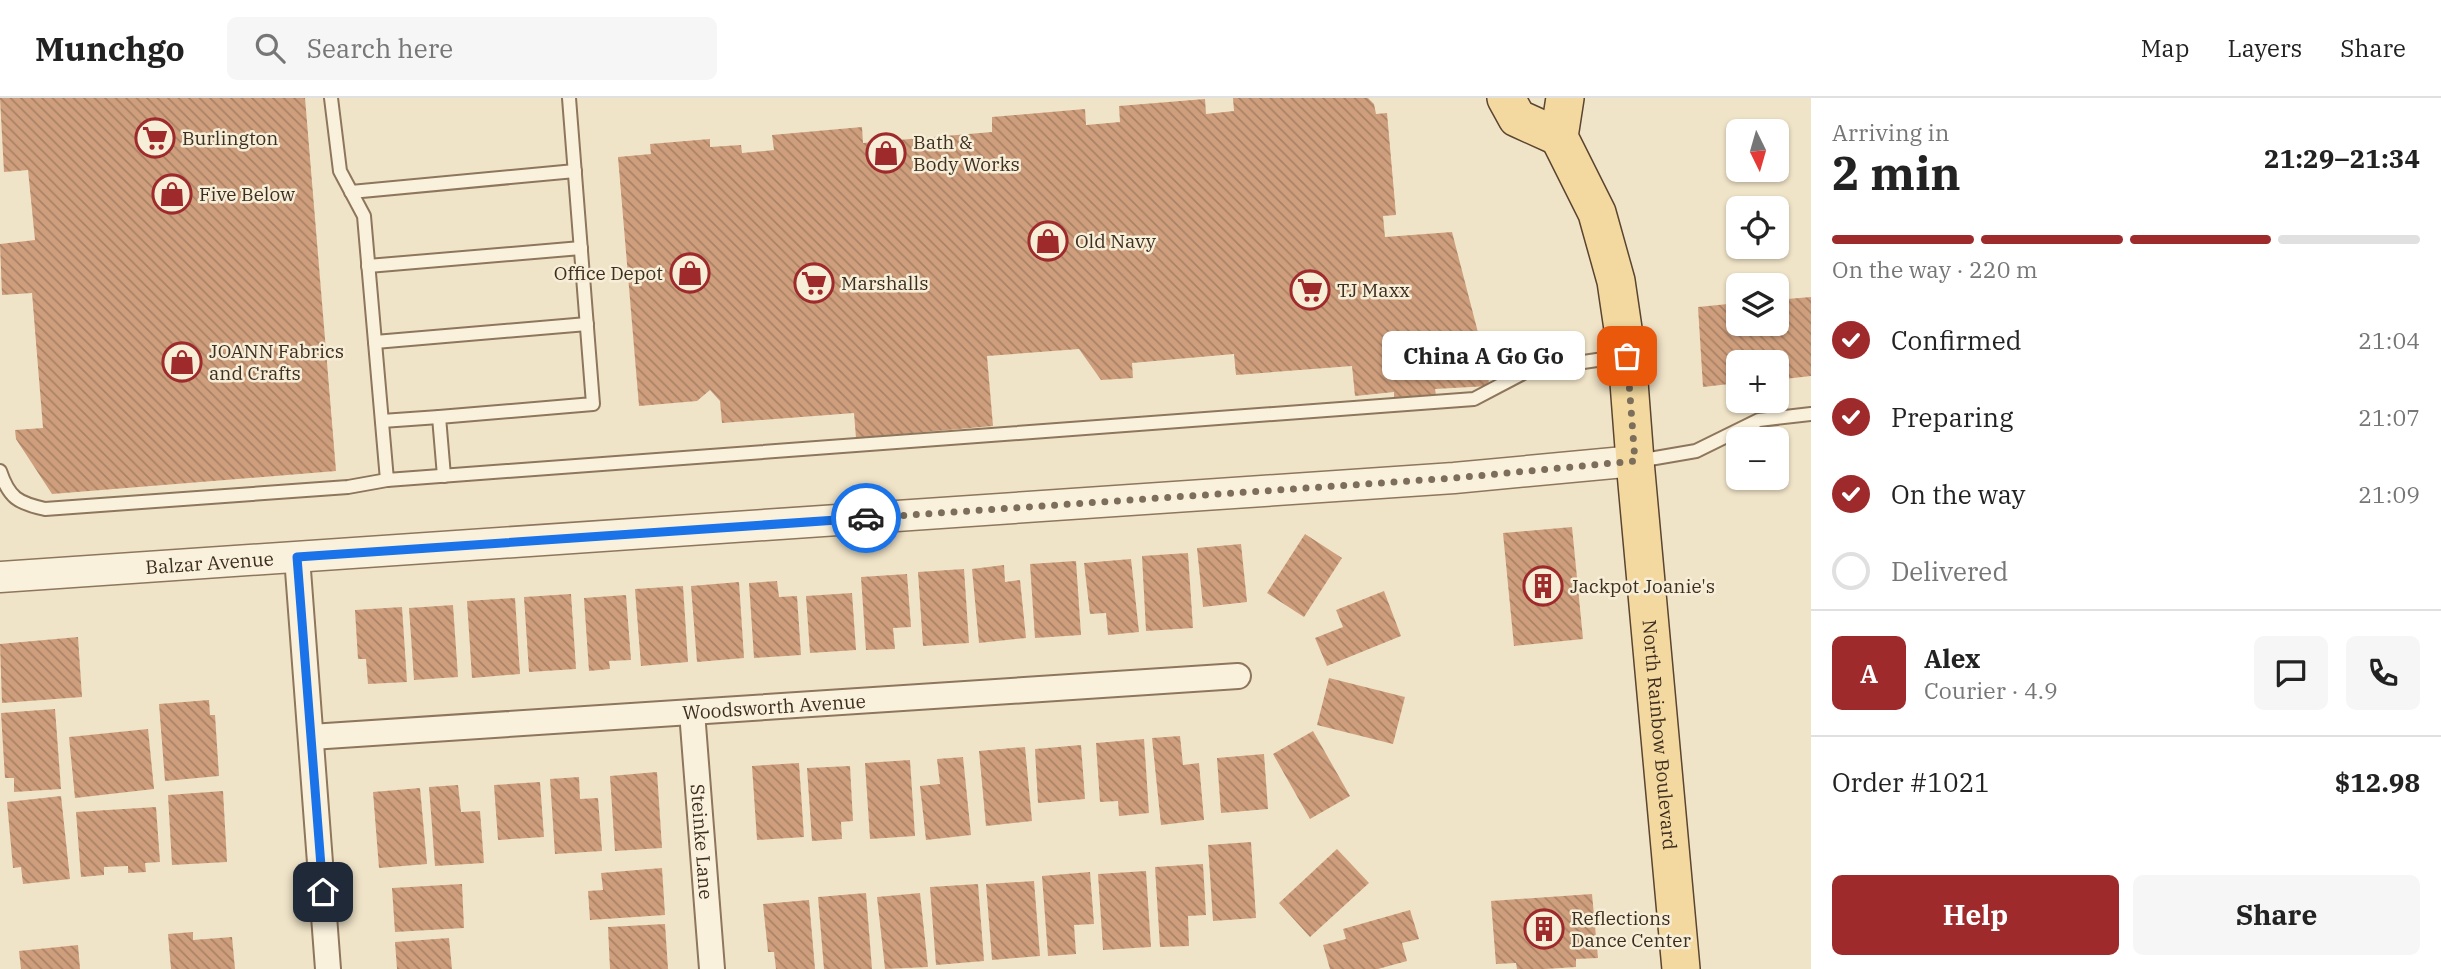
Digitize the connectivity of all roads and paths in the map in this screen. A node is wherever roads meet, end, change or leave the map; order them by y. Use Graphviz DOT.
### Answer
graph roads {
  1 [pos="331,98"];
  2 [pos="569,98"];
  3 [pos="1506,98"];
  4 [pos="1565,98"];
  5 [pos="1559,137"];
  6 [pos="575,171"];
  7 [pos="351,192"];
  8 [pos="581,248"];
  9 [pos="368,265"];
  10 [pos="587,324"];
  11 [pos="375,342"];
  12 [pos="1627,356"];
  13 [pos="1811,414"];
  14 [pos="439,417"];
  15 [pos="382,421"];
  16 [pos="1635,461"];
  17 [pos="0,471"];
  18 [pos="444,476"];
  19 [pos="387,480"];
  20 [pos="297,557"];
  21 [pos="0,577"];
  22 [pos="1238,676"];
  23 [pos="692,712"];
  24 [pos="311,737"];
  25 [pos="328,969"];
  26 [pos="712,969"];
  27 [pos="1681,969"];
  1 -- 7 [label="lane"];
  2 -- 6 [label="lane"];
  3 -- 5 [label="main road"];
  4 -- 5 [label="main road"];
  5 -- 12 [label="main road, North Rainbow Boulevard"];
  6 -- 7 [label="lane"];
  6 -- 8 [label="lane"];
  7 -- 9 [label="lane"];
  8 -- 9 [label="lane"];
  8 -- 10 [label="lane"];
  9 -- 11 [label="lane"];
  10 -- 11 [label="lane"];
  10 -- 14 [label="lane"];
  11 -- 15 [label="lane"];
  12 -- 16 [label="main road, North Rainbow Boulevard"];
  12 -- 18 [label="lane"];
  13 -- 16 [label="lane"];
  14 -- 15 [label="lane"];
  14 -- 18 [label="lane"];
  15 -- 19 [label="lane"];
  16 -- 20 [label="street, Balzar Avenue"];
  16 -- 27 [label="main road, North Rainbow Boulevard"];
  17 -- 19 [label="lane"];
  18 -- 19 [label="lane"];
  20 -- 21 [label="street, Balzar Avenue"];
  20 -- 24 [label="street"];
  22 -- 23 [label="street, Woodsworth Avenue"];
  23 -- 24 [label="street, Woodsworth Avenue"];
  23 -- 26 [label="street, Steinke Lane"];
  24 -- 25 [label="street"];
}
